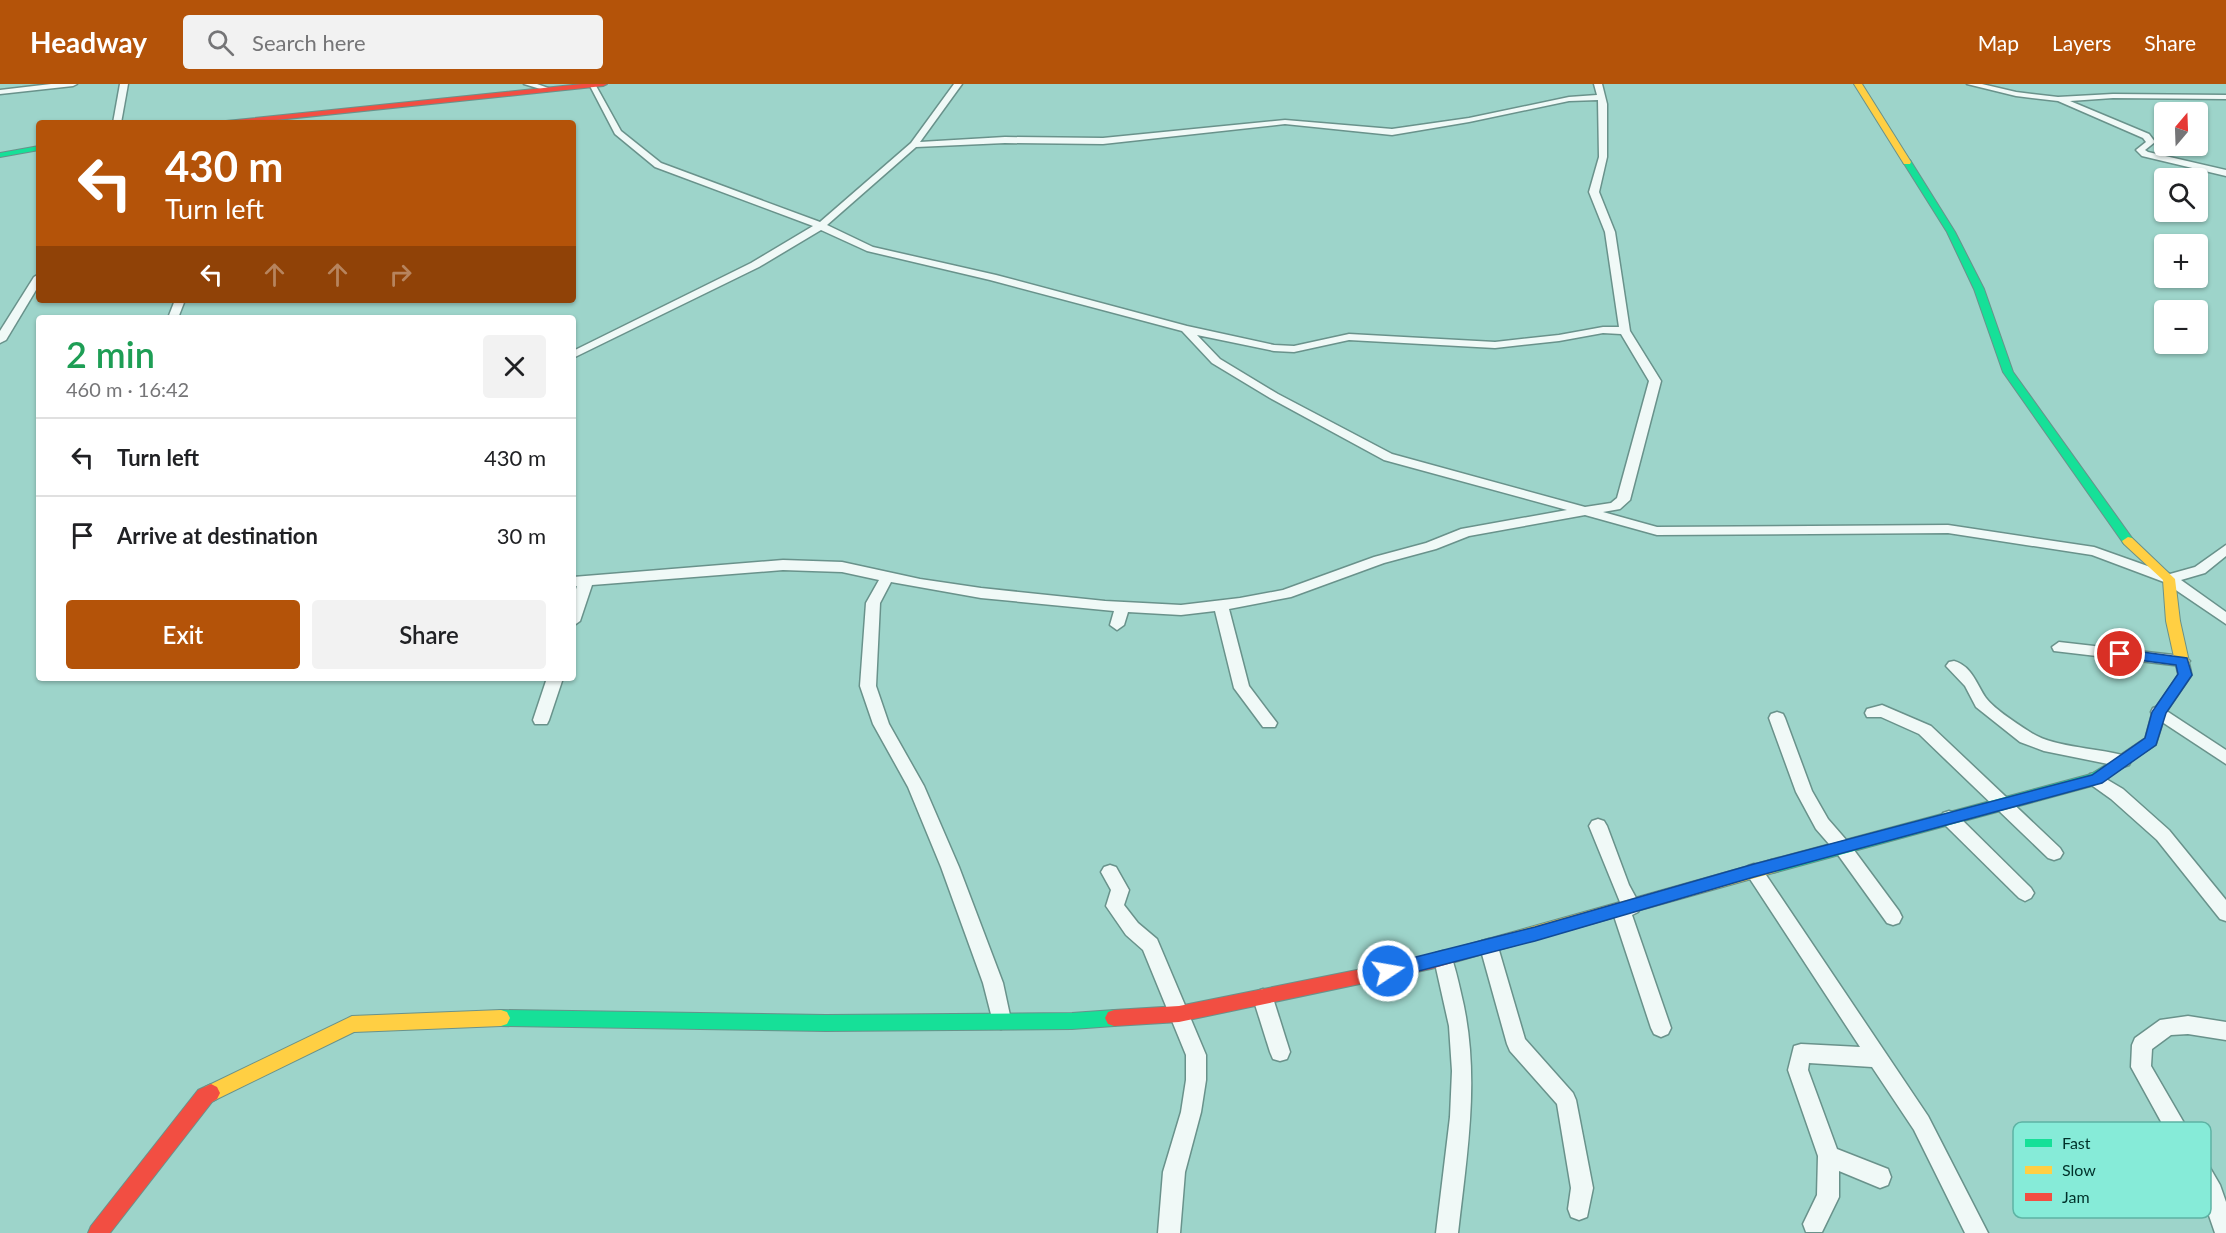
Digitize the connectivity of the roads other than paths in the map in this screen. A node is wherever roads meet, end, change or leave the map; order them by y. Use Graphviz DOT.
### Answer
graph roads {
  1 [pos="73,84"];
  2 [pos="124,84"];
  3 [pos="530,84"];
  4 [pos="603,84"];
  5 [pos="958,84"];
  6 [pos="1598,84"];
  7 [pos="1858,84"];
  8 [pos="1971,84"];
  9 [pos="592,85"];
  10 [pos="547,89"];
  11 [pos="0,92"];
  12 [pos="2226,97"];
  13 [pos="1601,98"];
  14 [pos="2058,99"];
  15 [pos="118,120"];
  16 [pos="277,120"];
  17 [pos="914,145"];
  18 [pos="36,149"];
  19 [pos="0,155"];
  20 [pos="2226,172"];
  21 [pos="821,226"];
  22 [pos="36,283"];
  23 [pos="1186,329"];
  24 [pos="1625,331"];
  25 [pos="0,340"];
  26 [pos="576,354"];
  27 [pos="1585,511"];
  28 [pos="2226,549"];
  29 [pos="887,577"];
  30 [pos="2169,579"];
  31 [pos="579,582"];
  32 [pos="576,602"];
  33 [pos="1221,605"];
  34 [pos="1122,607"];
  35 [pos="2226,619"];
  36 [pos="1117,625"];
  37 [pos="2059,647"];
  38 [pos="2182,661"];
  39 [pos="1954,666"];
  40 [pos="554,681"];
  41 [pos="2159,712"];
  42 [pos="1873,713"];
  43 [pos="1777,718"];
  44 [pos="541,720"];
  45 [pos="1269,723"];
  46 [pos="2226,759"];
  47 [pos="2123,761"];
  48 [pos="2096,779"];
  49 [pos="2001,804"];
  50 [pos="1949,818"];
  51 [pos="1599,826"];
  52 [pos="1842,847"];
  53 [pos="2054,853"];
  54 [pos="1754,871"];
  55 [pos="1110,872"];
  56 [pos="2025,893"];
  57 [pos="1626,909"];
  58 [pos="2226,913"];
  59 [pos="1893,917"];
  60 [pos="1489,946"];
  61 [pos="1443,959"];
  62 [pos="1263,998"];
  63 [pos="1179,1014"];
  64 [pos="1001,1020"];
  65 [pos="1661,1028"];
  66 [pos="2226,1031"];
  67 [pos="1280,1052"];
  68 [pos="1878,1058"];
  69 [pos="2172,1122"];
  70 [pos="1829,1156"];
  71 [pos="1880,1177"];
  72 [pos="2211,1191"];
  73 [pos="1579,1209"];
  74 [pos="1814,1224"];
  75 [pos="98,1233"];
  76 [pos="1169,1233"];
  77 [pos="1447,1233"];
  78 [pos="1977,1233"];
  79 [pos="2226,1233"];
  1 -- 11 [label="street"];
  2 -- 15 [label="street"];
  3 -- 10 [label="street"];
  4 -- 9 [label="street"];
  5 -- 17 [label="street"];
  6 -- 13 [label="street"];
  7 -- 30 [label="street"];
  8 -- 14 [label="street"];
  9 -- 10 [label="street"];
  9 -- 21 [label="street"];
  10 -- 16 [label="street"];
  12 -- 14 [label="street"];
  13 -- 17 [label="street"];
  13 -- 24 [label="street"];
  14 -- 20 [label="street"];
  17 -- 21 [label="street"];
  18 -- 19 [label="street"];
  21 -- 23 [label="street"];
  21 -- 26 [label="street"];
  22 -- 25 [label="street"];
  23 -- 24 [label="street"];
  23 -- 27 [label="street"];
  24 -- 27 [label="street"];
  27 -- 30 [label="street"];
  27 -- 33 [label="street"];
  28 -- 30 [label="street"];
  29 -- 31 [label="street"];
  29 -- 34 [label="street"];
  29 -- 64 [label="street"];
  30 -- 35 [label="street"];
  30 -- 38 [label="street"];
  31 -- 32 [label="street"];
  33 -- 34 [label="street"];
  33 -- 45 [label="street"];
  34 -- 36 [label="street"];
  37 -- 38 [label="street"];
  38 -- 41 [label="street"];
  39 -- 47 [label="street"];
  40 -- 44 [label="street"];
  41 -- 46 [label="street"];
  41 -- 47 [label="street"];
  42 -- 49 [label="street"];
  43 -- 52 [label="street"];
  47 -- 48 [label="street"];
  48 -- 49 [label="street"];
  48 -- 58 [label="street"];
  49 -- 50 [label="street"];
  49 -- 53 [label="street"];
  50 -- 52 [label="street"];
  50 -- 56 [label="street"];
  51 -- 57 [label="street"];
  52 -- 54 [label="street"];
  52 -- 59 [label="street"];
  54 -- 57 [label="street"];
  54 -- 68 [label="street"];
  55 -- 63 [label="street"];
  57 -- 60 [label="street"];
  57 -- 65 [label="street"];
  60 -- 61 [label="street"];
  60 -- 73 [label="street"];
  61 -- 62 [label="street"];
  61 -- 77 [label="street"];
  62 -- 63 [label="street"];
  62 -- 67 [label="street"];
  63 -- 64 [label="street"];
  63 -- 76 [label="street"];
  64 -- 75 [label="street"];
  66 -- 69 [label="street"];
  68 -- 70 [label="street"];
  68 -- 78 [label="street"];
  70 -- 71 [label="street"];
  70 -- 74 [label="street"];
  72 -- 79 [label="street"];
}
